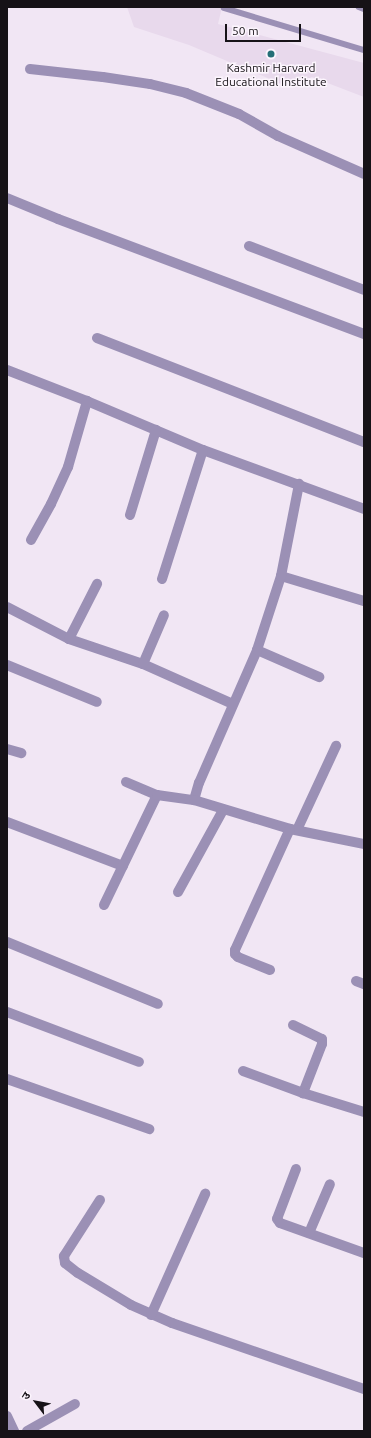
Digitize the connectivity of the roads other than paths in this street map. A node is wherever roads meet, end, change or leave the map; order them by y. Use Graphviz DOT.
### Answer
graph roads {
  1 [pos="359,7"];
  2 [pos="224,8"];
  3 [pos="364,9"];
  4 [pos="364,50"];
  5 [pos="30,69"];
  6 [pos="364,174"];
  7 [pos="7,198"];
  8 [pos="249,246"];
  9 [pos="364,290"];
  10 [pos="364,334"];
  11 [pos="97,338"];
  12 [pos="7,370"];
  13 [pos="87,401"];
  14 [pos="156,430"];
  15 [pos="364,442"];
  16 [pos="203,450"];
  17 [pos="299,484"];
  18 [pos="364,509"];
  19 [pos="130,515"];
  20 [pos="31,540"];
  21 [pos="281,576"];
  22 [pos="162,579"];
  23 [pos="97,584"];
  24 [pos="364,601"];
  25 [pos="7,607"];
  26 [pos="164,615"];
  27 [pos="69,639"];
  28 [pos="257,650"];
  29 [pos="143,664"];
  30 [pos="7,665"];
  31 [pos="320,677"];
  32 [pos="97,702"];
  33 [pos="233,704"];
  34 [pos="336,746"];
  35 [pos="7,749"];
  36 [pos="21,753"];
  37 [pos="126,782"];
  38 [pos="157,795"];
  39 [pos="194,800"];
  40 [pos="223,810"];
  41 [pos="7,822"];
  42 [pos="294,829"];
  43 [pos="364,844"];
  44 [pos="123,866"];
  45 [pos="178,892"];
  46 [pos="104,905"];
  47 [pos="7,942"];
  48 [pos="270,970"];
  49 [pos="158,1004"];
  50 [pos="7,1012"];
  51 [pos="293,1025"];
  52 [pos="139,1062"];
  53 [pos="243,1071"];
  54 [pos="7,1079"];
  55 [pos="303,1093"];
  56 [pos="364,1112"];
  57 [pos="149,1129"];
  58 [pos="296,1169"];
  59 [pos="330,1184"];
  60 [pos="205,1194"];
  61 [pos="100,1200"];
  62 [pos="309,1233"];
  63 [pos="364,1253"];
  64 [pos="151,1315"];
  65 [pos="364,1389"];
  66 [pos="75,1404"];
  67 [pos="7,1416"];
  68 [pos="14,1431"];
  69 [pos="28,1431"];
  1 -- 3 [label="lane"];
  2 -- 4 [label="lane"];
  5 -- 6 [label="street"];
  7 -- 10 [label="street"];
  8 -- 9 [label="street"];
  11 -- 15 [label="street"];
  12 -- 13 [label="street"];
  13 -- 14 [label="street"];
  13 -- 20 [label="street"];
  14 -- 16 [label="street"];
  14 -- 19 [label="street"];
  16 -- 17 [label="street"];
  16 -- 22 [label="street"];
  17 -- 18 [label="street"];
  17 -- 21 [label="street"];
  21 -- 24 [label="street"];
  21 -- 28 [label="street"];
  23 -- 27 [label="street"];
  25 -- 27 [label="street"];
  26 -- 29 [label="street"];
  27 -- 29 [label="street"];
  28 -- 31 [label="street"];
  28 -- 33 [label="street"];
  29 -- 33 [label="street"];
  30 -- 32 [label="street"];
  33 -- 39 [label="street"];
  34 -- 42 [label="street"];
  35 -- 36 [label="street"];
  37 -- 38 [label="street"];
  38 -- 39 [label="street"];
  38 -- 44 [label="street"];
  39 -- 40 [label="street"];
  40 -- 42 [label="street"];
  40 -- 45 [label="street"];
  41 -- 44 [label="street"];
  42 -- 43 [label="street"];
  42 -- 48 [label="street"];
  44 -- 46 [label="street"];
  47 -- 49 [label="street"];
  50 -- 52 [label="street"];
  51 -- 55 [label="street"];
  53 -- 55 [label="street"];
  54 -- 57 [label="street"];
  55 -- 56 [label="street"];
  58 -- 62 [label="street"];
  59 -- 62 [label="street"];
  60 -- 64 [label="street"];
  61 -- 64 [label="street"];
  62 -- 63 [label="street"];
  64 -- 65 [label="street"];
  66 -- 69 [label="street"];
  67 -- 68 [label="street"];
}
